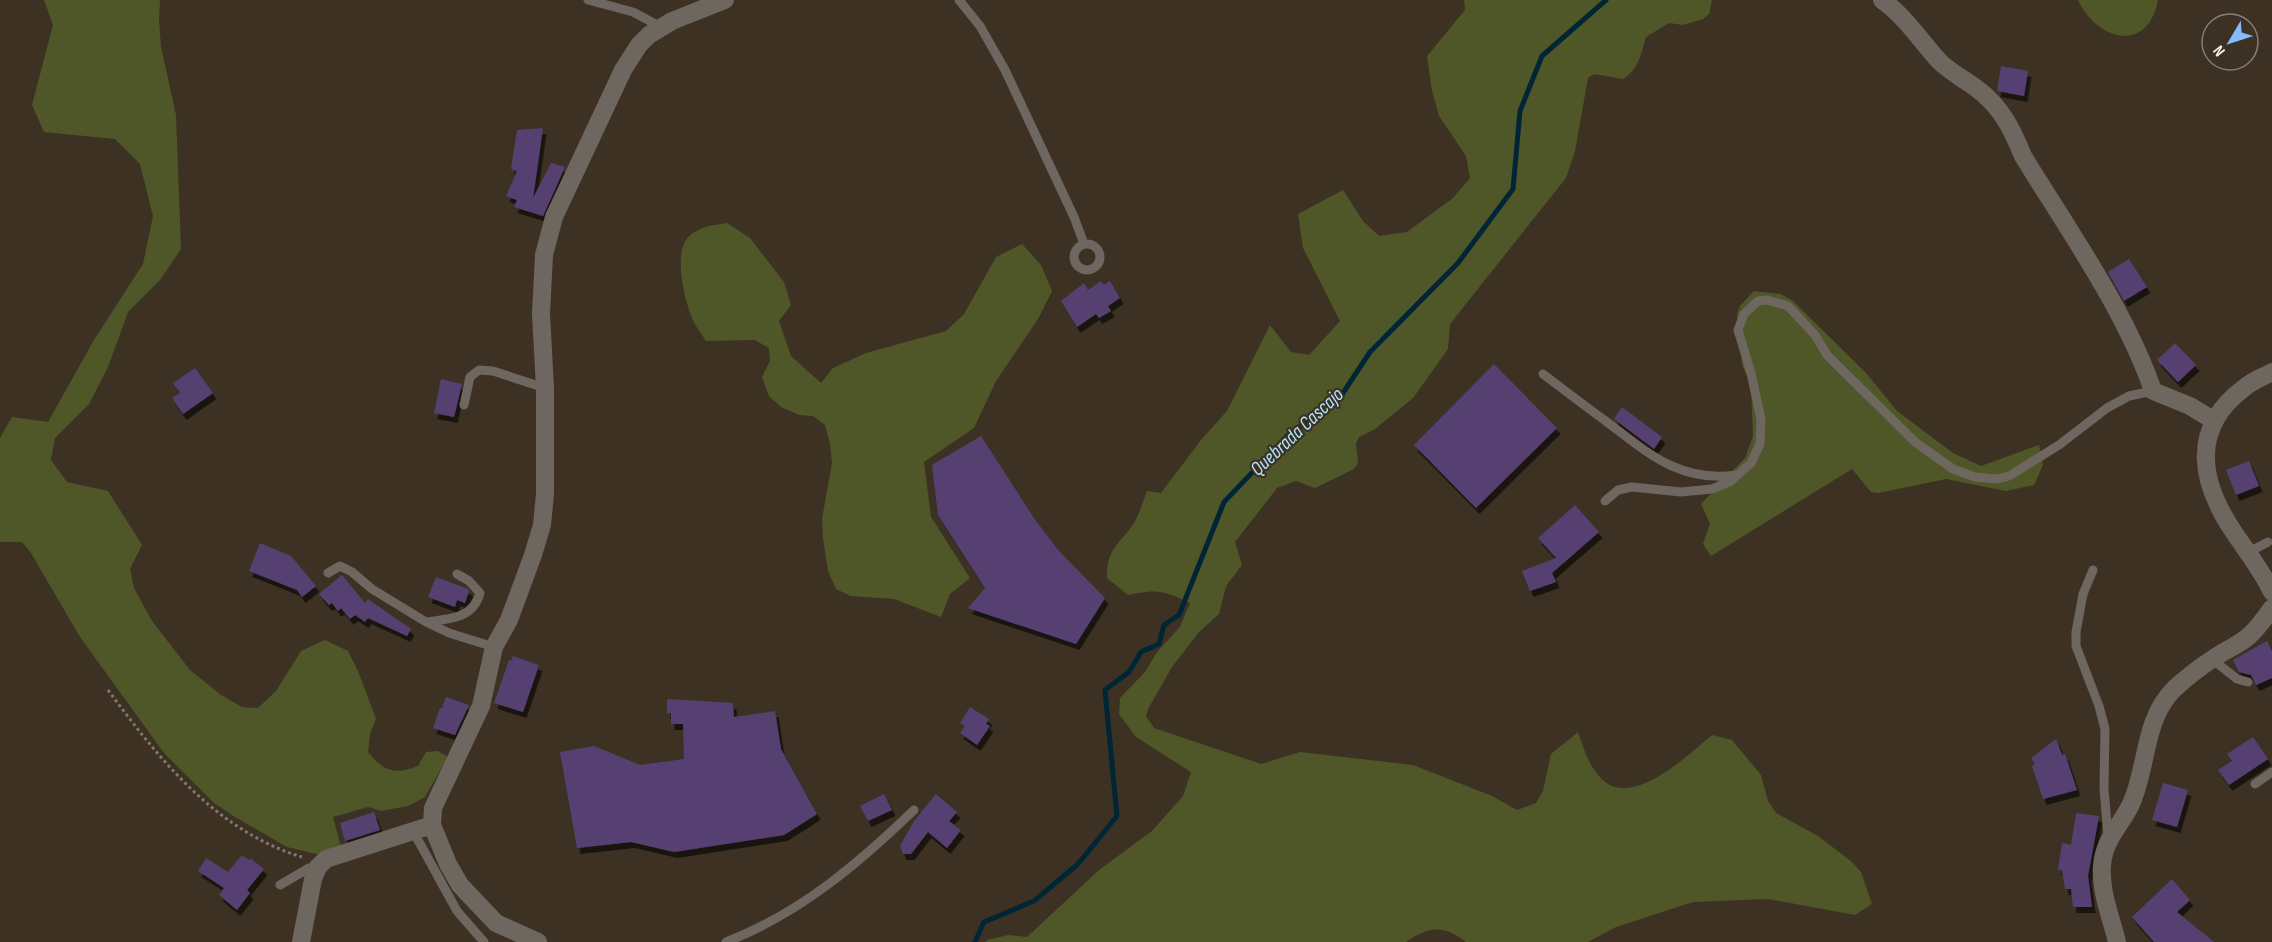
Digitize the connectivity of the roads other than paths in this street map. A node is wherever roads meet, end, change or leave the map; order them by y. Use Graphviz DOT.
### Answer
graph roads {
  1 [pos="588,0"];
  2 [pos="725,0"];
  3 [pos="959,0"];
  4 [pos="1882,0"];
  5 [pos="661,27"];
  6 [pos="1083,244"];
  7 [pos="2272,372"];
  8 [pos="1543,374"];
  9 [pos="545,388"];
  10 [pos="2153,391"];
  11 [pos="464,405"];
  12 [pos="2213,420"];
  13 [pos="1738,474"];
  14 [pos="1605,501"];
  15 [pos="2268,542"];
  16 [pos="2249,552"];
  17 [pos="2093,570"];
  18 [pos="328,573"];
  19 [pos="457,573"];
  20 [pos="2272,592"];
  21 [pos="2272,608"];
  22 [pos="426,622"];
  23 [pos="494,647"];
  24 [pos="2212,659"];
  25 [pos="2248,682"];
  26 [pos="2272,772"];
  27 [pos="2255,784"];
  28 [pos="914,810"];
  29 [pos="432,825"];
  30 [pos="413,831"];
  31 [pos="2108,839"];
  32 [pos="320,865"];
  33 [pos="280,885"];
  34 [pos="301,942"];
  35 [pos="484,942"];
  36 [pos="538,942"];
  37 [pos="726,942"];
  38 [pos="2117,942"];
  1 -- 5 [label="lane"];
  2 -- 5 [label="street"];
  3 -- 6 [label="lane"];
  4 -- 10 [label="street"];
  5 -- 9 [label="street"];
  7 -- 12 [label="street"];
  8 -- 13 [label="lane"];
  9 -- 11 [label="lane"];
  9 -- 23 [label="street"];
  10 -- 12 [label="street"];
  10 -- 13 [label="lane"];
  12 -- 16 [label="street"];
  13 -- 14 [label="lane"];
  15 -- 16 [label="lane"];
  16 -- 20 [label="street"];
  17 -- 31 [label="lane"];
  18 -- 22 [label="lane"];
  19 -- 22 [label="lane"];
  21 -- 24 [label="street"];
  22 -- 23 [label="lane"];
  23 -- 29 [label="street"];
  24 -- 25 [label="lane"];
  24 -- 31 [label="street"];
  26 -- 27 [label="lane"];
  28 -- 37 [label="lane"];
  29 -- 30 [label="street"];
  29 -- 36 [label="street"];
  30 -- 32 [label="street"];
  30 -- 35 [label="lane"];
  31 -- 38 [label="street"];
  32 -- 33 [label="lane"];
  32 -- 34 [label="street"];
}
